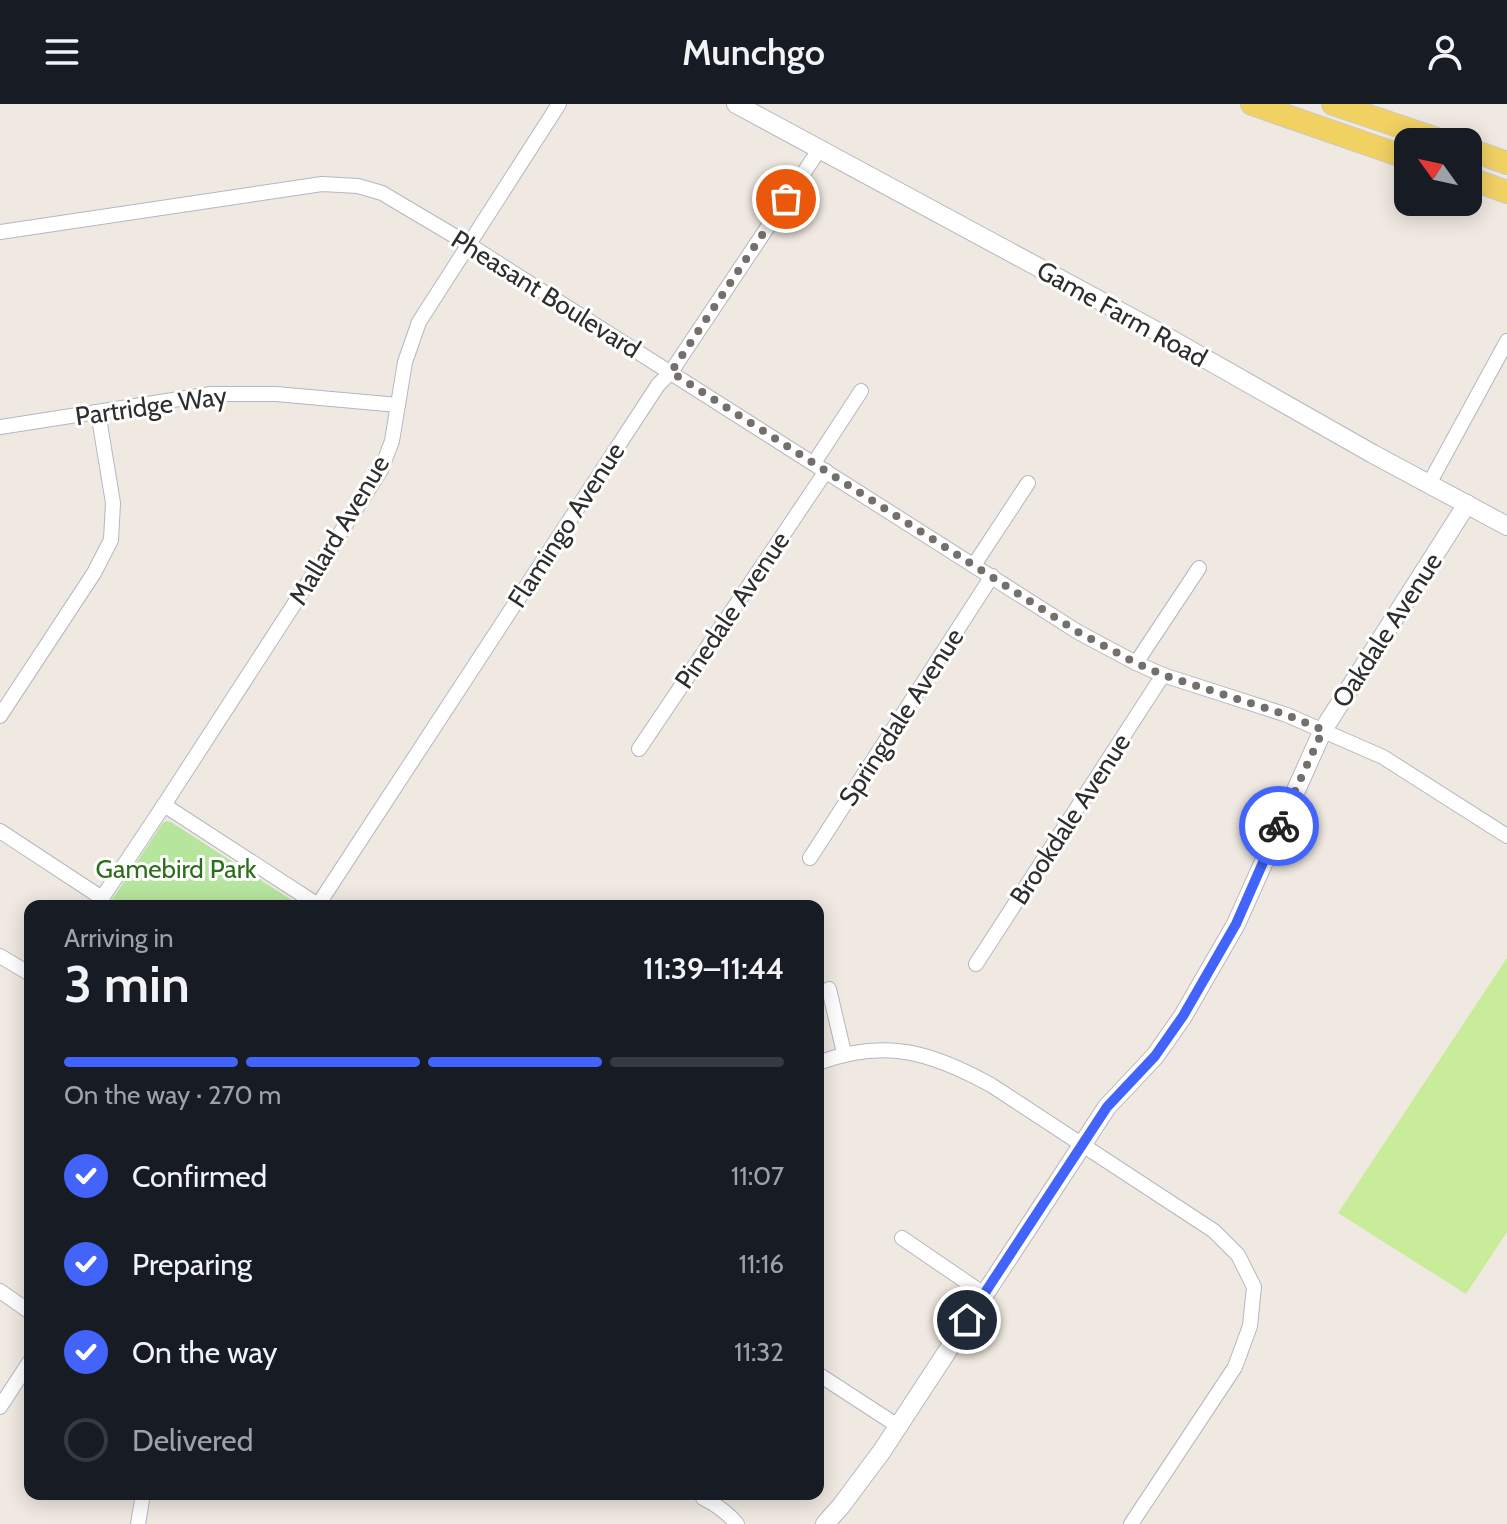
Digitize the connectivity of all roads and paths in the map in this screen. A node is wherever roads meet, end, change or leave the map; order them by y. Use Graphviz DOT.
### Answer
graph roads {
  1 [pos="559,104"];
  2 [pos="736,104"];
  3 [pos="1252,104"];
  4 [pos="1333,104"];
  5 [pos="1404,128"];
  6 [pos="819,150"];
  7 [pos="1394,153"];
  8 [pos="1482,154"];
  9 [pos="1507,163"];
  10 [pos="1482,183"];
  11 [pos="1507,192"];
  12 [pos="0,232"];
  13 [pos="468,244"];
  14 [pos="1507,341"];
  15 [pos="671,372"];
  16 [pos="861,391"];
  17 [pos="398,405"];
  18 [pos="98,412"];
  19 [pos="0,427"];
  20 [pos="820,467"];
  21 [pos="1028,483"];
  22 [pos="1429,484"];
  23 [pos="1467,504"];
  24 [pos="1507,526"];
  25 [pos="974,565"];
  26 [pos="1199,568"];
  27 [pos="992,576"];
  28 [pos="1136,663"];
  29 [pos="1163,675"];
  30 [pos="0,716"];
  31 [pos="1323,730"];
  32 [pos="639,749"];
  33 [pos="164,805"];
  34 [pos="0,831"];
  35 [pos="1507,836"];
  36 [pos="810,858"];
  37 [pos="310,900"];
  38 [pos="321,900"];
  39 [pos="0,956"];
  40 [pos="976,964"];
  41 [pos="24,970"];
  42 [pos="829,989"];
  43 [pos="844,1053"];
  44 [pos="824,1061"];
  45 [pos="1082,1144"];
  46 [pos="902,1238"];
  47 [pos="0,1291"];
  48 [pos="984,1294"];
  49 [pos="24,1308"];
  50 [pos="24,1370"];
  51 [pos="824,1378"];
  52 [pos="0,1407"];
  53 [pos="898,1426"];
  54 [pos="142,1500"];
  55 [pos="707,1500"];
  56 [pos="138,1524"];
  57 [pos="737,1524"];
  58 [pos="825,1524"];
  59 [pos="1131,1524"];
  1 -- 13 [label="street, Mallard Avenue"];
  2 -- 6 [label="street, Game Farm Road"];
  3 -- 7 [label="main road"];
  4 -- 5 [label="main road"];
  6 -- 15 [label="street, Flamingo Avenue"];
  6 -- 22 [label="street, Game Farm Road"];
  8 -- 9 [label="main road"];
  10 -- 11 [label="main road"];
  12 -- 13 [label="street, Pheasant Boulevard"];
  13 -- 15 [label="street, Pheasant Boulevard"];
  13 -- 17 [label="street, Mallard Avenue"];
  14 -- 22 [label="street"];
  15 -- 20 [label="street, Pheasant Boulevard"];
  15 -- 38 [label="street, Flamingo Avenue"];
  16 -- 20 [label="street, Pinedale Avenue"];
  17 -- 18 [label="street, Partridge Way"];
  17 -- 33 [label="street, Mallard Avenue"];
  18 -- 19 [label="street, Partridge Way"];
  18 -- 30 [label="street"];
  20 -- 25 [label="street, Pheasant Boulevard"];
  20 -- 32 [label="street, Pinedale Avenue"];
  21 -- 25 [label="street"];
  22 -- 23 [label="street, Game Farm Road"];
  23 -- 24 [label="street, Game Farm Road"];
  23 -- 31 [label="street, Oakdale Avenue"];
  25 -- 27 [label="street, Pheasant Boulevard"];
  26 -- 28 [label="street"];
  27 -- 28 [label="street, Pheasant Boulevard"];
  27 -- 36 [label="street, Springdale Avenue"];
  28 -- 29 [label="street, Pheasant Boulevard"];
  29 -- 31 [label="street, Pheasant Boulevard"];
  29 -- 40 [label="street, Brookdale Avenue"];
  31 -- 35 [label="street, Pheasant Boulevard"];
  31 -- 45 [label="street, Oakdale Avenue"];
  33 -- 34 [label="street, Mallard Avenue"];
  33 -- 37 [label="street"];
  39 -- 41 [label="street"];
  42 -- 43 [label="street"];
  43 -- 44 [label="street"];
  43 -- 45 [label="street"];
  45 -- 48 [label="street, Oakdale Avenue"];
  45 -- 59 [label="street"];
  46 -- 48 [label="street"];
  47 -- 49 [label="street"];
  48 -- 53 [label="street, Oakdale Avenue"];
  50 -- 52 [label="street"];
  51 -- 53 [label="street"];
  53 -- 58 [label="street, Oakdale Avenue"];
  54 -- 56 [label="street"];
  55 -- 57 [label="street"];
}
